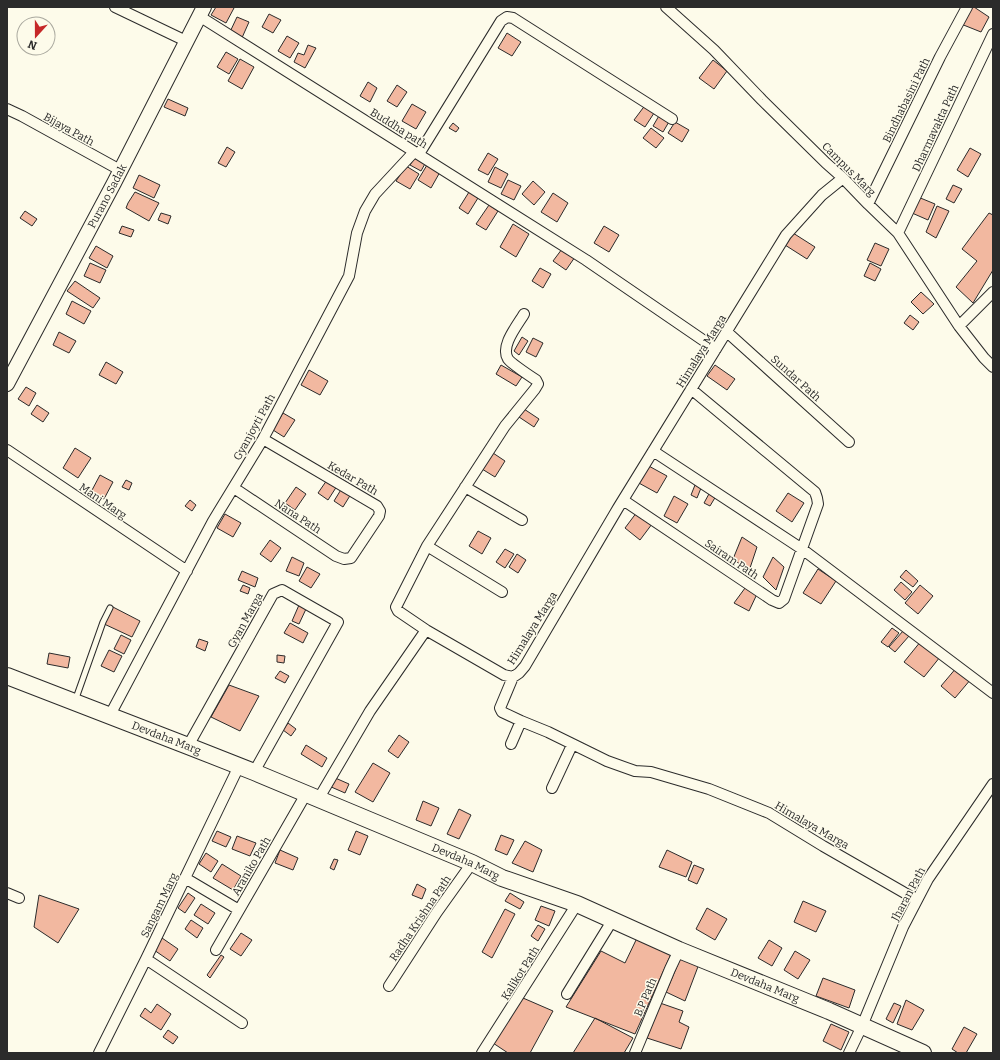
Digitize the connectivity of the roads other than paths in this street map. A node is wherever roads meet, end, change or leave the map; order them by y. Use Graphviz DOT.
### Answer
graph roads {
  1 [pos="115,7"];
  2 [pos="666,7"];
  3 [pos="967,7"];
  4 [pos="202,12"];
  5 [pos="993,34"];
  6 [pos="186,41"];
  7 [pos="7,109"];
  8 [pos="672,119"];
  9 [pos="416,153"];
  10 [pos="120,170"];
  11 [pos="843,178"];
  12 [pos="868,204"];
  13 [pos="898,233"];
  14 [pos="993,292"];
  15 [pos="524,314"];
  16 [pos="958,326"];
  17 [pos="727,332"];
  18 [pos="716,349"];
  19 [pos="993,367"];
  20 [pos="7,384"];
  21 [pos="691,389"];
  22 [pos="263,439"];
  23 [pos="849,442"];
  24 [pos="7,450"];
  25 [pos="653,451"];
  26 [pos="465,487"];
  27 [pos="234,488"];
  28 [pos="623,500"];
  29 [pos="522,520"];
  30 [pos="427,546"];
  31 [pos="802,548"];
  32 [pos="351,558"];
  33 [pos="186,571"];
  34 [pos="502,592"];
  35 [pos="110,608"];
  36 [pos="426,630"];
  37 [pos="7,676"];
  38 [pos="513,677"];
  39 [pos="993,693"];
  40 [pos="74,702"];
  41 [pos="110,715"];
  42 [pos="521,721"];
  43 [pos="511,744"];
  44 [pos="572,745"];
  45 [pos="188,746"];
  46 [pos="239,766"];
  47 [pos="254,772"];
  48 [pos="552,788"];
  49 [pos="992,788"];
  50 [pos="312,796"];
  51 [pos="472,863"];
  52 [pos="185,878"];
  53 [pos="7,893"];
  54 [pos="19,898"];
  55 [pos="917,900"];
  56 [pos="577,904"];
  57 [pos="239,910"];
  58 [pos="612,921"];
  59 [pos="216,950"];
  60 [pos="679,950"];
  61 [pos="146,959"];
  62 [pos="388,986"];
  63 [pos="567,994"];
  64 [pos="242,1023"];
  65 [pos="862,1026"];
  66 [pos="906,1050"];
  67 [pos="99,1053"];
  68 [pos="482,1053"];
  69 [pos="635,1053"];
  70 [pos="849,1053"];
  71 [pos="922,1053"];
  1 -- 6 [label="street"];
  2 -- 11 [label="street, Campus Marg"];
  3 -- 12 [label="street, Bindhabasini Path"];
  4 -- 6 [label="main road, Purano Sadak"];
  4 -- 9 [label="street, Buddha path"];
  5 -- 13 [label="street, Dharmavakta Path"];
  6 -- 10 [label="main road, Purano Sadak"];
  7 -- 10 [label="street, Bijaya Path"];
  8 -- 9 [label="street, Gyanjoyti Path"];
  9 -- 18 [label="street, Buddha path"];
  9 -- 22 [label="street, Gyanjoyti Path"];
  10 -- 20 [label="main road, Purano Sadak"];
  11 -- 12 [label="street, Campus Marg"];
  11 -- 17 [label="street, Himalaya Marga"];
  12 -- 13 [label="street, Campus Marg"];
  13 -- 16 [label="street, Campus Marg"];
  14 -- 16 [label="street"];
  15 -- 26 [label="street"];
  16 -- 19 [label="street, Campus Marg"];
  17 -- 18 [label="street, Himalaya Marga"];
  17 -- 23 [label="street, Sundar Path"];
  18 -- 21 [label="street, Himalaya Marga"];
  21 -- 25 [label="street, Himalaya Marga"];
  21 -- 31 [label="street, Sairam Path"];
  22 -- 27 [label="street, Gyanjoyti Path"];
  22 -- 32 [label="street, Kedar Path"];
  24 -- 33 [label="street, Mani Marg"];
  25 -- 28 [label="street, Himalaya Marga"];
  25 -- 31 [label="street"];
  26 -- 29 [label="street"];
  26 -- 30 [label="street"];
  27 -- 32 [label="street, Nana Path"];
  27 -- 33 [label="street, Gyanjoyti Path"];
  28 -- 31 [label="street, Sairam Path"];
  28 -- 38 [label="street, Himalaya Marga"];
  30 -- 34 [label="street"];
  30 -- 36 [label="street"];
  31 -- 39 [label="street"];
  33 -- 41 [label="street, Gyanjoyti Path"];
  35 -- 40 [label="lane"];
  36 -- 38 [label="street"];
  36 -- 50 [label="street, Araniko Path"];
  37 -- 40 [label="main road, Devdaha Marg"];
  38 -- 42 [label="street, Himalaya Marga"];
  40 -- 41 [label="main road, Devdaha Marg"];
  41 -- 45 [label="main road, Devdaha Marg"];
  42 -- 43 [label="street"];
  42 -- 44 [label="street, Himalaya Marga"];
  44 -- 48 [label="street"];
  44 -- 55 [label="street, Himalaya Marga"];
  45 -- 46 [label="main road, Devdaha Marg"];
  45 -- 47 [label="street, Gyan Marga"];
  46 -- 47 [label="main road, Devdaha Marg"];
  46 -- 52 [label="street, Sangam Marg"];
  47 -- 50 [label="main road, Devdaha Marg"];
  49 -- 55 [label="street, Jharan Path"];
  50 -- 51 [label="main road, Devdaha Marg"];
  50 -- 57 [label="street, Araniko Path"];
  51 -- 56 [label="main road, Devdaha Marg"];
  51 -- 62 [label="street, Radha Krishna Path"];
  52 -- 57 [label="street"];
  52 -- 61 [label="street, Sangam Marg"];
  53 -- 54 [label="street"];
  55 -- 65 [label="street, Jharan Path"];
  56 -- 58 [label="main road, Devdaha Marg"];
  56 -- 68 [label="street, Kalikot Path"];
  57 -- 59 [label="street, Araniko Path"];
  58 -- 60 [label="main road, Devdaha Marg"];
  58 -- 63 [label="street"];
  60 -- 65 [label="main road, Devdaha Marg"];
  60 -- 69 [label="street, B.P Path"];
  61 -- 64 [label="street"];
  61 -- 67 [label="street, Sangam Marg"];
  65 -- 66 [label="main road, Devdaha Marg"];
  65 -- 70 [label="street, Jharan Path"];
  66 -- 71 [label="main road, Devdaha Marg"];
}
